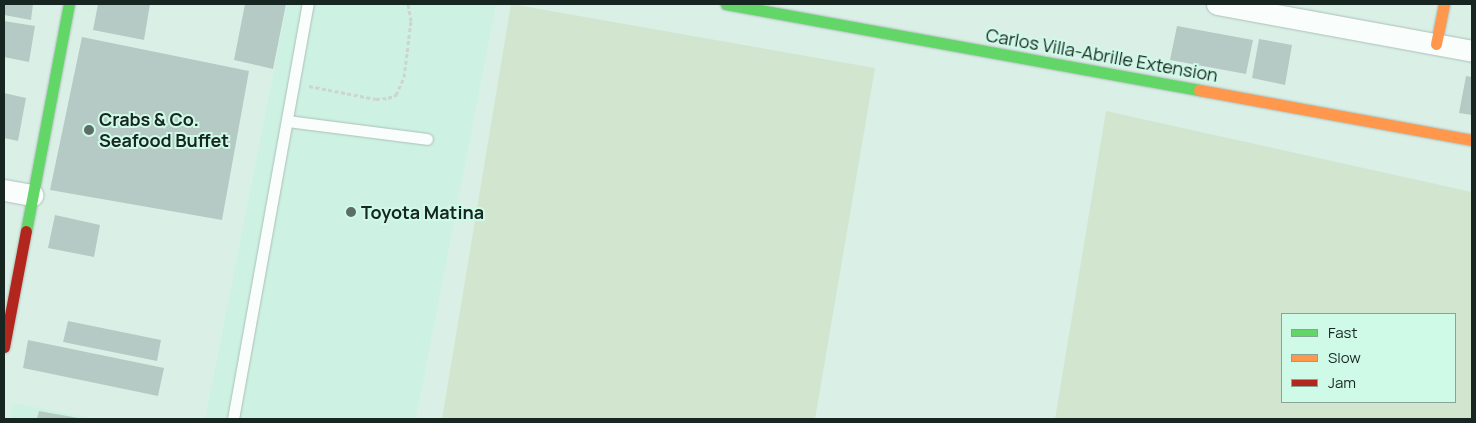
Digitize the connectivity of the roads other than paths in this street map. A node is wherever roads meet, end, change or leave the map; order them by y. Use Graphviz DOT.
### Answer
graph roads {
  1 [pos="69,4"];
  2 [pos="308,4"];
  3 [pos="726,4"];
  4 [pos="1217,4"];
  5 [pos="1444,4"];
  6 [pos="1300,11"];
  7 [pos="1436,44"];
  8 [pos="1472,51"];
  9 [pos="287,121"];
  10 [pos="427,140"];
  11 [pos="1472,140"];
  12 [pos="4,190"];
  13 [pos="33,195"];
  14 [pos="4,347"];
  15 [pos="232,419"];
  1 -- 13 [label="street"];
  2 -- 9 [label="lane"];
  3 -- 11 [label="street, Carlos Villa-Abrille Extension"];
  4 -- 6 [label="street"];
  5 -- 7 [label="street"];
  6 -- 7 [label="street"];
  7 -- 8 [label="street"];
  9 -- 10 [label="lane"];
  9 -- 15 [label="lane"];
  12 -- 13 [label="street"];
  13 -- 14 [label="street"];
}
